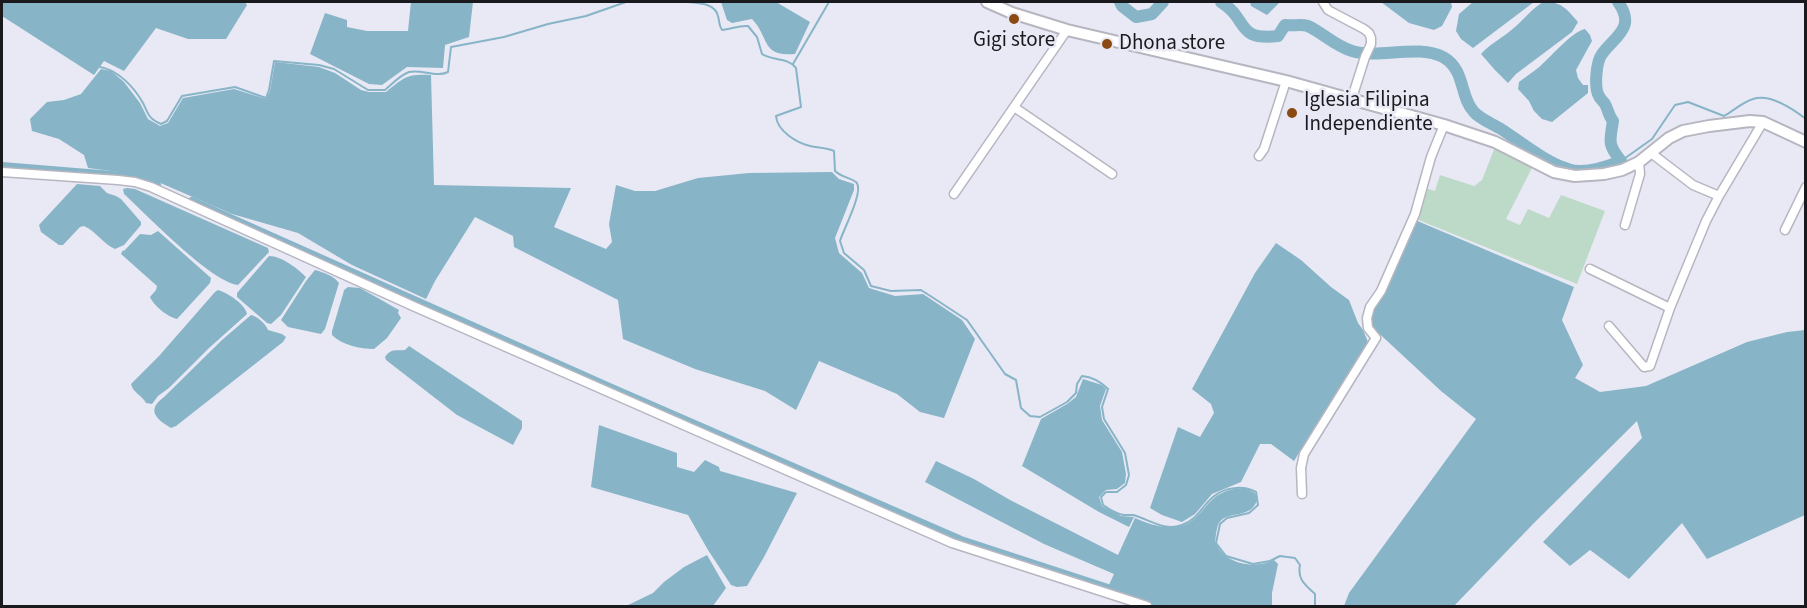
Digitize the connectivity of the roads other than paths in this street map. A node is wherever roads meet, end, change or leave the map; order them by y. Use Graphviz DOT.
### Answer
graph roads {
  1 [pos="987,2"];
  2 [pos="1323,2"];
  3 [pos="1067,30"];
  4 [pos="1286,81"];
  5 [pos="1352,98"];
  6 [pos="1014,106"];
  7 [pos="1762,122"];
  8 [pos="1444,125"];
  9 [pos="1806,142"];
  10 [pos="1651,153"];
  11 [pos="1259,156"];
  12 [pos="1639,162"];
  13 [pos="2,172"];
  14 [pos="1112,174"];
  15 [pos="1806,187"];
  16 [pos="954,194"];
  17 [pos="1719,196"];
  18 [pos="1625,225"];
  19 [pos="1785,230"];
  20 [pos="1590,269"];
  21 [pos="1670,308"];
  22 [pos="1609,326"];
  23 [pos="1302,494"];
  24 [pos="1147,606"];
  1 -- 3 [label="street"];
  2 -- 5 [label="street"];
  3 -- 4 [label="street"];
  3 -- 6 [label="street"];
  4 -- 5 [label="street"];
  4 -- 11 [label="street"];
  5 -- 8 [label="street"];
  6 -- 14 [label="street"];
  6 -- 16 [label="street"];
  7 -- 9 [label="street"];
  7 -- 10 [label="street"];
  7 -- 17 [label="street"];
  8 -- 12 [label="street"];
  8 -- 23 [label="street"];
  10 -- 12 [label="street"];
  10 -- 17 [label="street"];
  12 -- 18 [label="street"];
  13 -- 24 [label="street"];
  15 -- 19 [label="street"];
  17 -- 21 [label="street"];
  20 -- 21 [label="street"];
  21 -- 22 [label="street"];
}
